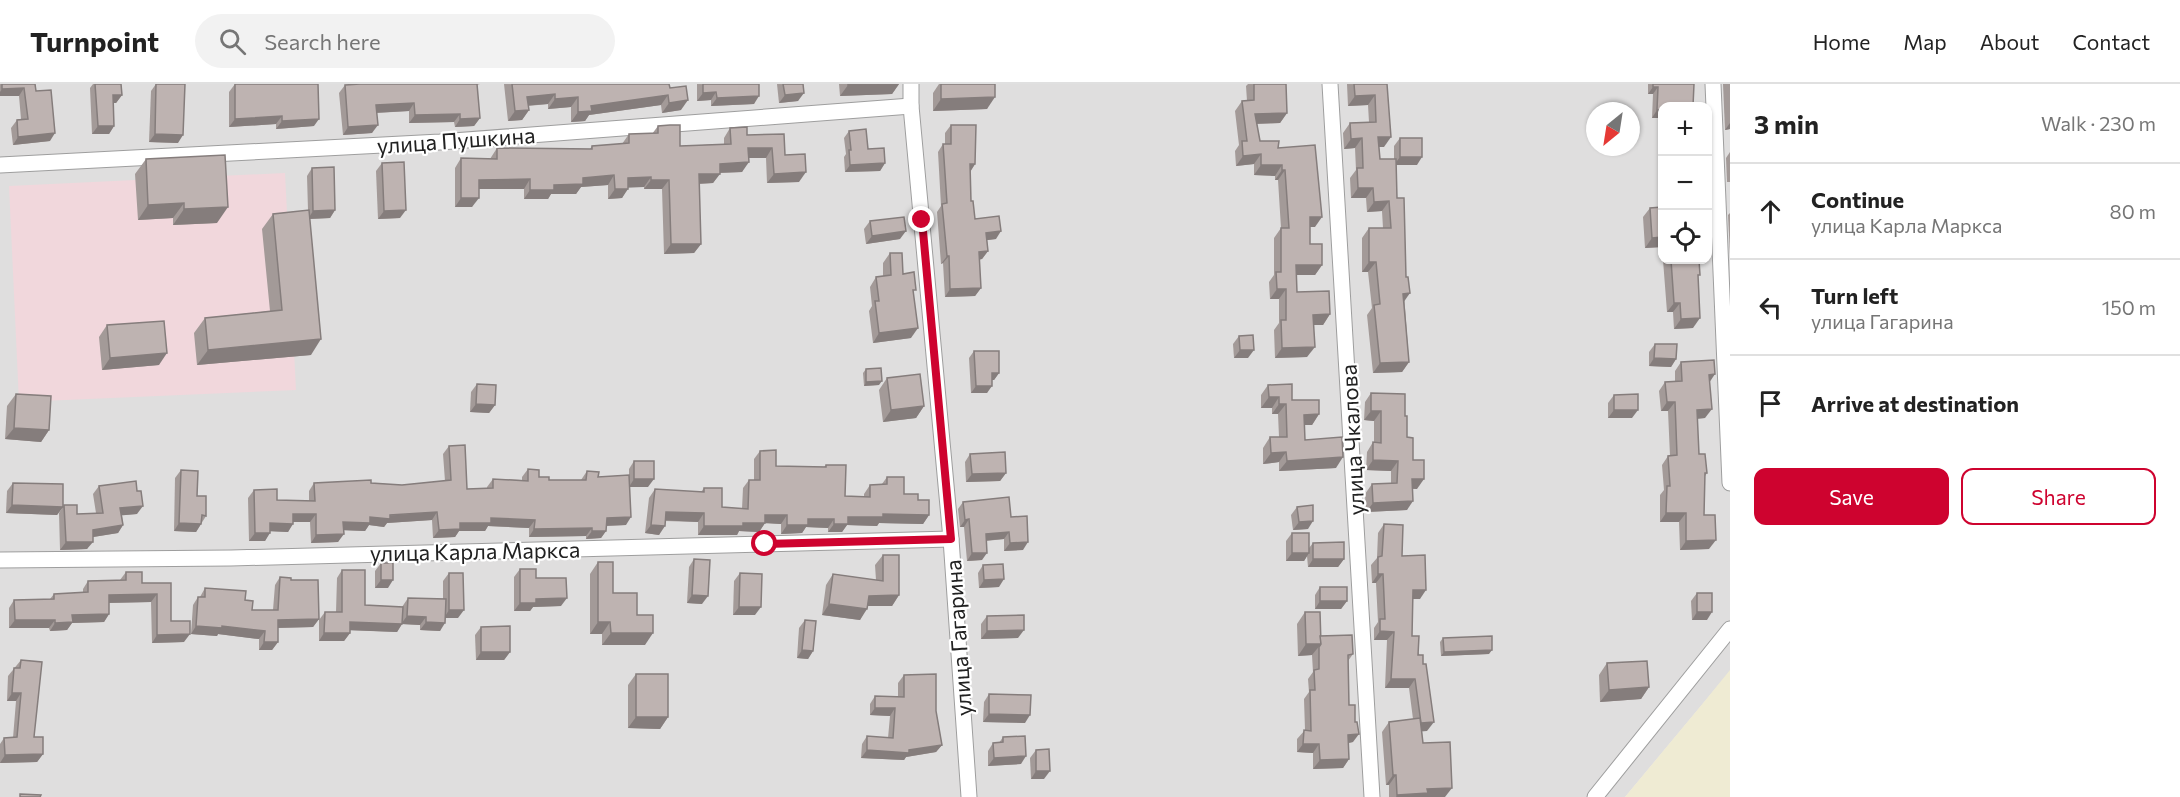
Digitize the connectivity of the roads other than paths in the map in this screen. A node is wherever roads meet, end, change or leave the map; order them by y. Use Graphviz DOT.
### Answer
graph roads {
  1 [pos="911,84"];
  2 [pos="1330,84"];
  3 [pos="1713,84"];
  4 [pos="911,106"];
  5 [pos="0,165"];
  6 [pos="1730,483"];
  7 [pos="951,539"];
  8 [pos="0,560"];
  9 [pos="1730,630"];
  10 [pos="969,797"];
  11 [pos="1372,797"];
  12 [pos="1595,797"];
  1 -- 4 [label="street, улица Гагарина"];
  2 -- 11 [label="street, улица Чкалова"];
  3 -- 6 [label="street"];
  4 -- 5 [label="street, улица Пушкина"];
  4 -- 7 [label="street, улица Гагарина"];
  7 -- 8 [label="street, улица Карла Маркса"];
  7 -- 10 [label="street, улица Гагарина"];
  9 -- 12 [label="street"];
}
